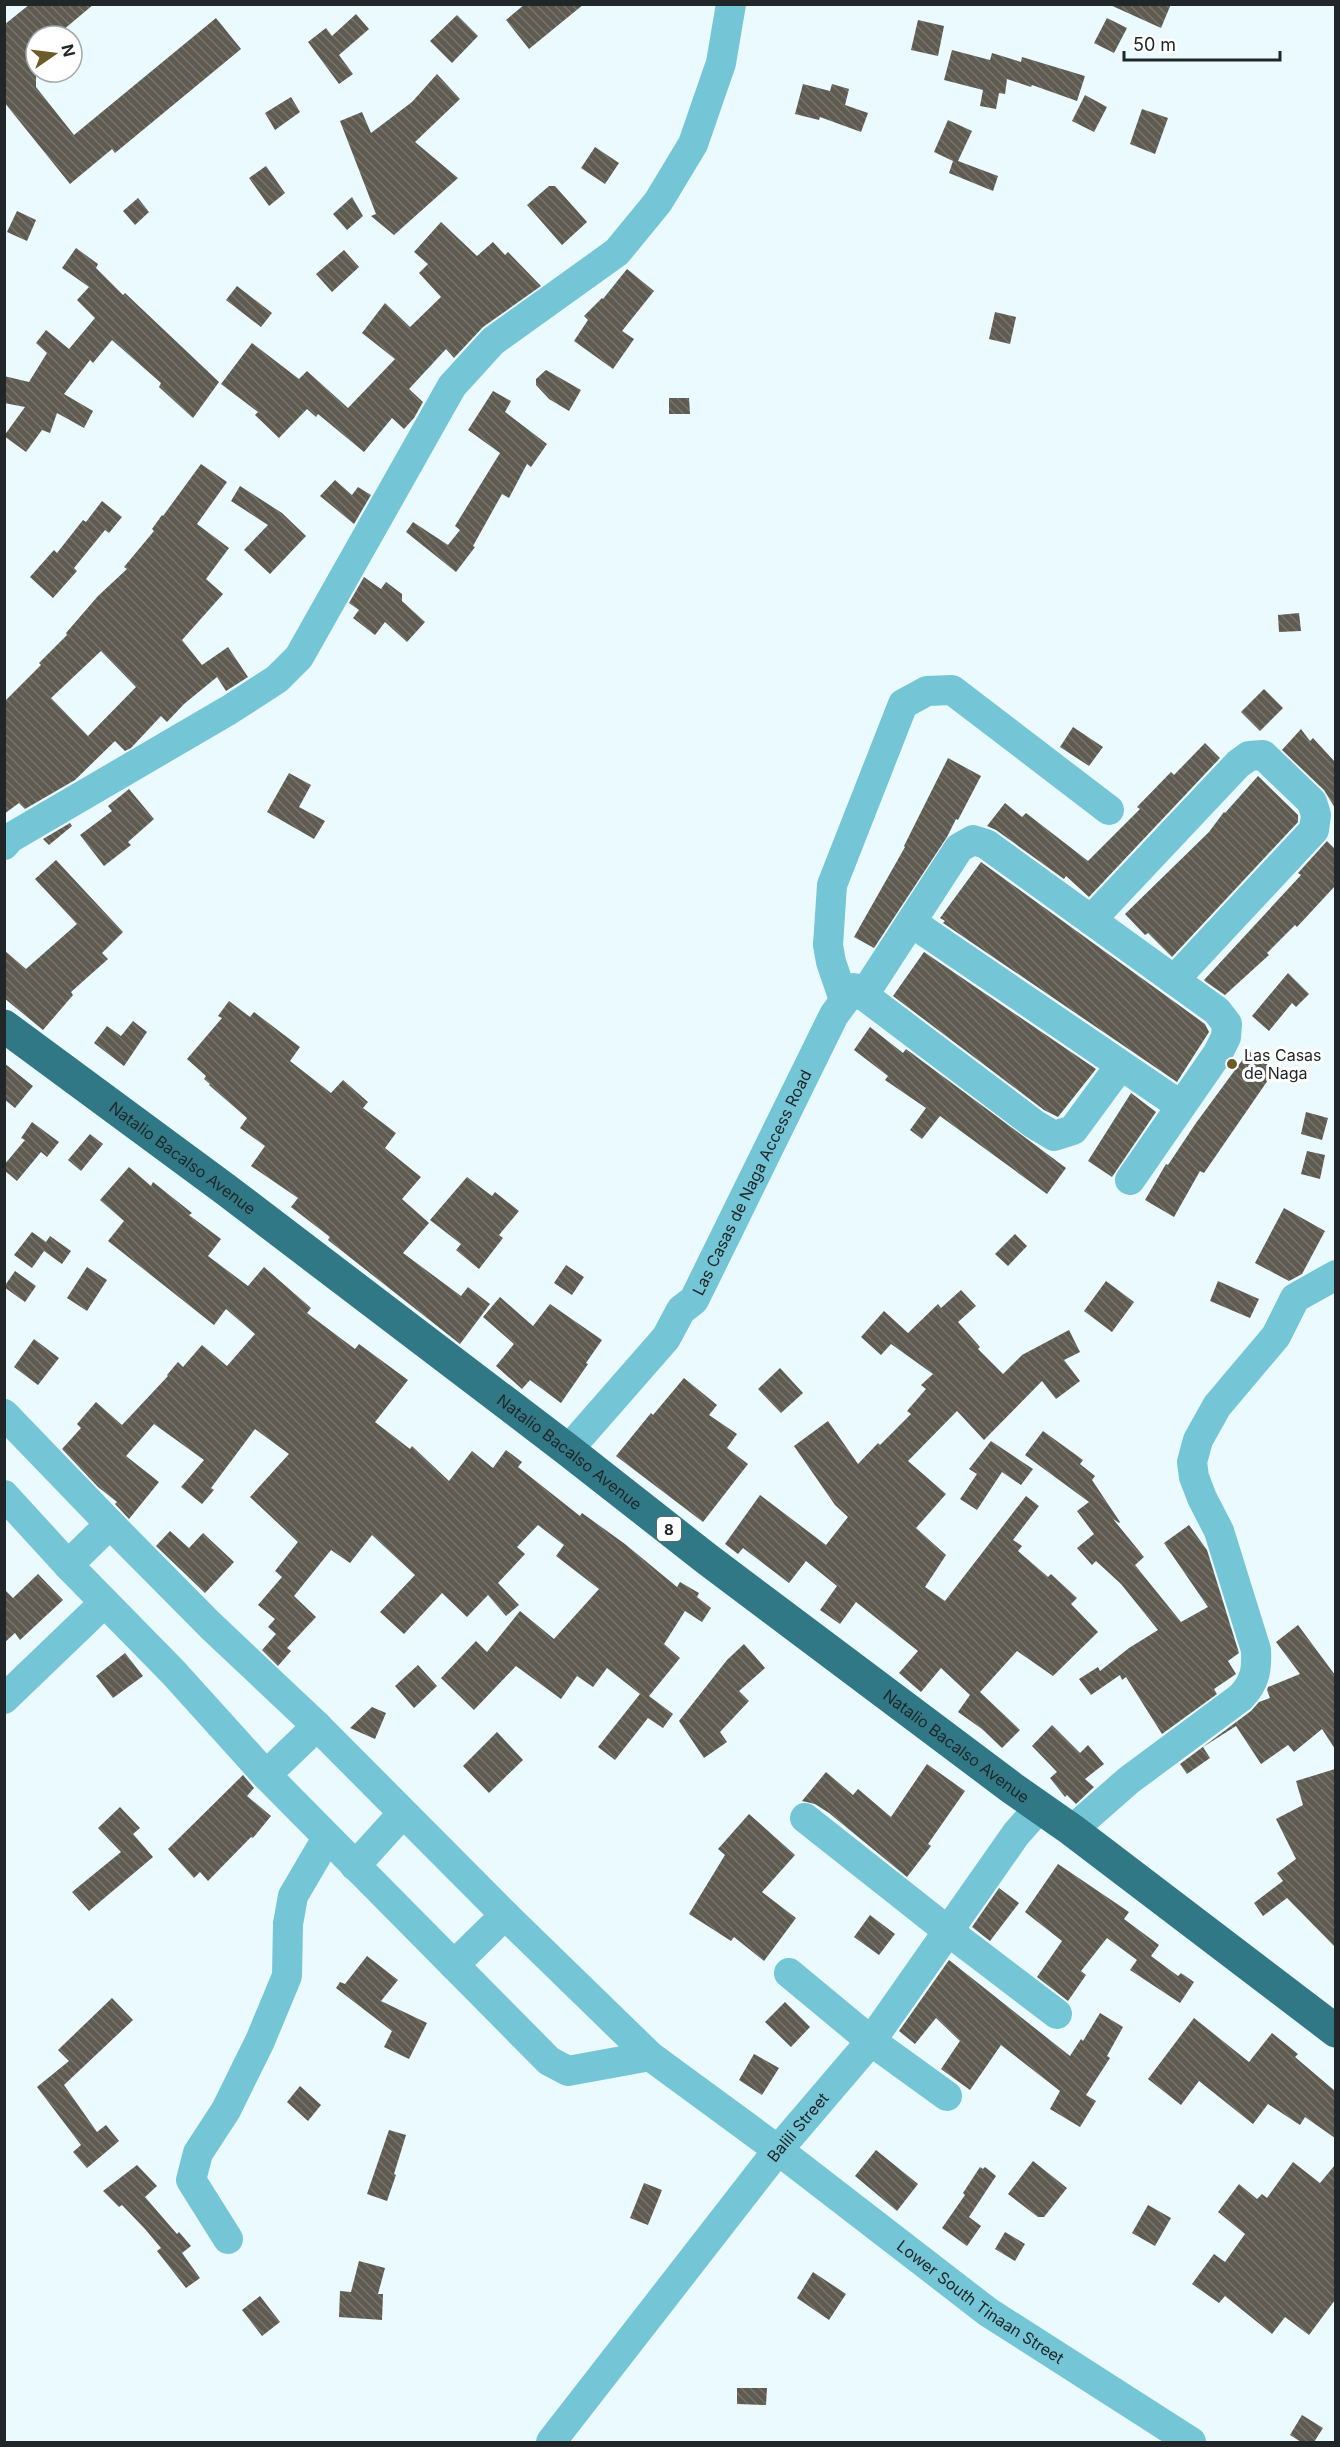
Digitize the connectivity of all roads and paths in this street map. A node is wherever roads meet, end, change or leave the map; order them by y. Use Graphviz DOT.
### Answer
graph roads {
  1 [pos="731,4"];
  2 [pos="1108,810"];
  3 [pos="4,845"];
  4 [pos="1091,920"];
  5 [pos="911,922"];
  6 [pos="1174,980"];
  7 [pos="854,995"];
  8 [pos="4,1026"];
  9 [pos="1120,1066"];
  10 [pos="1181,1106"];
  11 [pos="1130,1180"];
  12 [pos="1335,1275"];
  13 [pos="9,1427"];
  14 [pos="568,1450"];
  15 [pos="4,1496"];
  16 [pos="110,1524"];
  17 [pos="68,1565"];
  18 [pos="104,1603"];
  19 [pos="4,1698"];
  20 [pos="317,1726"];
  21 [pos="266,1776"];
  22 [pos="1039,1808"];
  23 [pos="403,1813"];
  24 [pos="805,1818"];
  25 [pos="1072,1830"];
  26 [pos="327,1838"];
  27 [pos="355,1866"];
  28 [pos="505,1915"];
  29 [pos="948,1931"];
  30 [pos="454,1965"];
  31 [pos="789,1973"];
  32 [pos="1058,2014"];
  33 [pos="1335,2031"];
  34 [pos="871,2041"];
  35 [pos="650,2056"];
  36 [pos="947,2096"];
  37 [pos="778,2150"];
  38 [pos="228,2239"];
  39 [pos="551,2442"];
  40 [pos="1191,2442"];
  1 -- 3 [label="street"];
  2 -- 7 [label="street"];
  4 -- 5 [label="street, Las Casas de Naga Access Road"];
  4 -- 6 [label="street"];
  4 -- 6 [label="street"];
  5 -- 7 [label="street, Las Casas de Naga Access Road"];
  5 -- 9 [label="street"];
  6 -- 10 [label="street"];
  7 -- 9 [label="street"];
  7 -- 14 [label="street, Las Casas de Naga Access Road"];
  8 -- 14 [label="highway, Natalio Bacalso Avenue / 8"];
  9 -- 10 [label="street"];
  10 -- 11 [label="street"];
  12 -- 25 [label="street"];
  13 -- 16 [label="street, Lower South Tinaan Street"];
  14 -- 22 [label="highway, Natalio Bacalso Avenue / 8"];
  15 -- 17 [label="street"];
  16 -- 17 [label="street"];
  16 -- 20 [label="street, Lower South Tinaan Street"];
  17 -- 18 [label="street"];
  18 -- 19 [label="street"];
  18 -- 21 [label="street"];
  20 -- 21 [label="street"];
  20 -- 23 [label="street, Lower South Tinaan Street"];
  21 -- 26 [label="street"];
  22 -- 25 [label="highway, Natalio Bacalso Avenue / 8"];
  22 -- 29 [label="street, Balili Street"];
  23 -- 27 [label="street"];
  23 -- 28 [label="street, Lower South Tinaan Street"];
  24 -- 29 [label="street"];
  25 -- 33 [label="highway, Natalio Bacalso Avenue / 8"];
  26 -- 27 [label="street"];
  26 -- 38 [label="street"];
  27 -- 30 [label="street"];
  28 -- 30 [label="street"];
  28 -- 35 [label="street, Lower South Tinaan Street"];
  29 -- 32 [label="street"];
  29 -- 34 [label="street, Balili Street"];
  30 -- 35 [label="street"];
  31 -- 34 [label="street"];
  34 -- 36 [label="street"];
  34 -- 37 [label="street, Balili Street"];
  35 -- 37 [label="street, Lower South Tinaan Street"];
  37 -- 39 [label="street, Balili Street"];
  37 -- 40 [label="street, Lower South Tinaan Street"];
}
